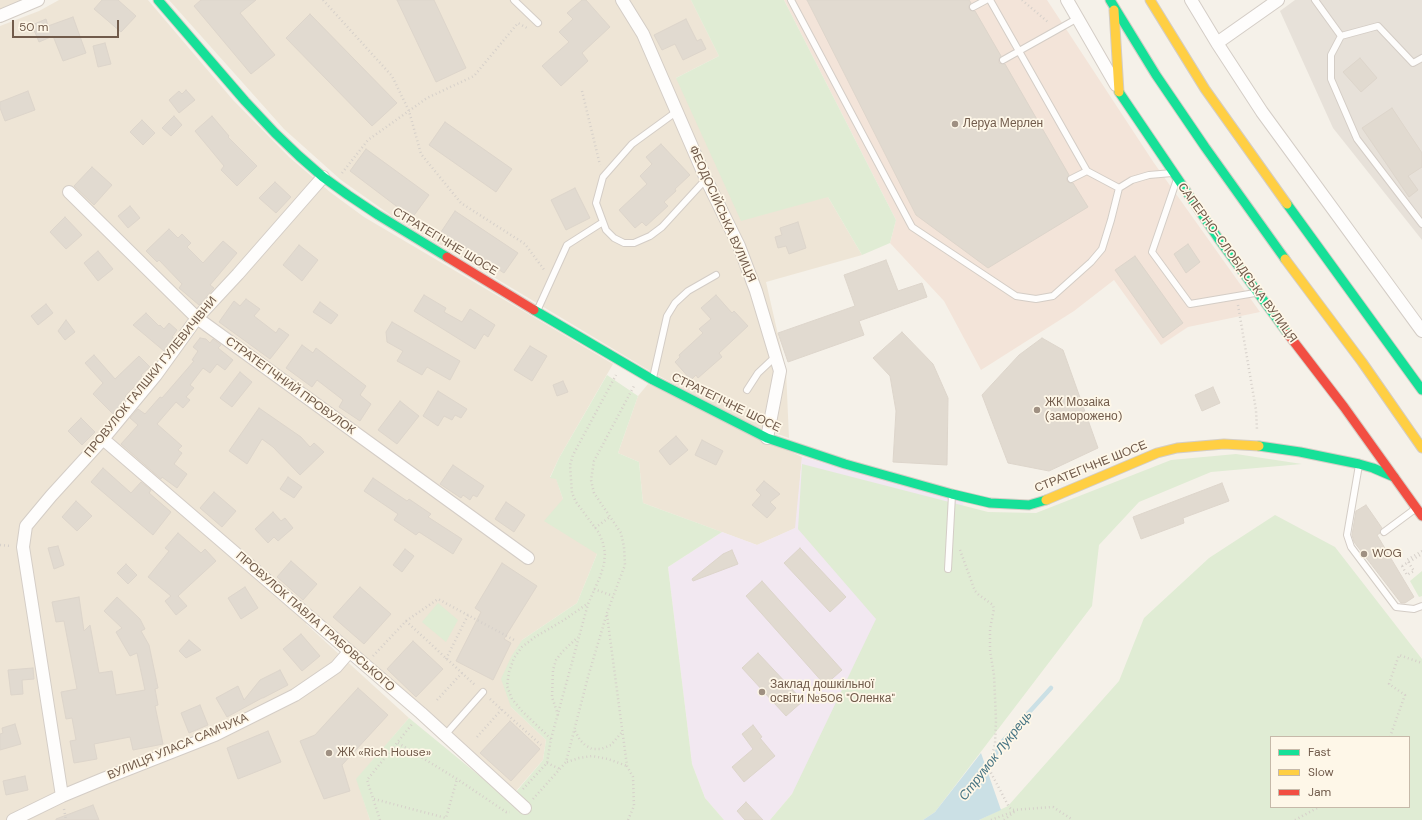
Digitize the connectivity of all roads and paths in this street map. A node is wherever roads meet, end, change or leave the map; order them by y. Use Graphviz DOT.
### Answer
graph roads {
  1 [pos="38,0"];
  2 [pos="158,0"];
  3 [pos="323,0"];
  4 [pos="514,0"];
  5 [pos="622,0"];
  6 [pos="791,0"];
  7 [pos="986,0"];
  8 [pos="990,0"];
  9 [pos="1022,0"];
  10 [pos="1067,0"];
  11 [pos="1150,0"];
  12 [pos="1191,0"];
  13 [pos="1278,0"];
  14 [pos="1315,0"];
  15 [pos="1112,3"];
  16 [pos="973,7"];
  17 [pos="0,16"];
  18 [pos="1078,18"];
  19 [pos="538,24"];
  20 [pos="533,30"];
  21 [pos="1058,30"];
  22 [pos="1341,36"];
  23 [pos="1216,43"];
  24 [pos="1019,51"];
  25 [pos="1422,58"];
  26 [pos="1003,60"];
  27 [pos="582,91"];
  28 [pos="1119,92"];
  29 [pos="409,110"];
  30 [pos="676,112"];
  31 [pos="1087,171"];
  32 [pos="342,172"];
  33 [pos="1175,176"];
  34 [pos="323,177"];
  35 [pos="603,177"];
  36 [pos="1071,179"];
  37 [pos="706,180"];
  38 [pos="1119,188"];
  39 [pos="69,192"];
  40 [pos="603,222"];
  41 [pos="1422,224"];
  42 [pos="716,275"];
  43 [pos="551,280"];
  44 [pos="1258,293"];
  45 [pos="1237,296"];
  46 [pos="537,312"];
  47 [pos="197,318"];
  48 [pos="1422,331"];
  49 [pos="775,357"];
  50 [pos="623,363"];
  51 [pos="641,373"];
  52 [pos="653,380"];
  53 [pos="747,390"];
  54 [pos="1422,390"];
  55 [pos="767,438"];
  56 [pos="103,439"];
  57 [pos="1247,445"];
  58 [pos="1422,448"];
  59 [pos="1359,464"];
  60 [pos="1394,477"];
  61 [pos="952,494"];
  62 [pos="1416,508"];
  63 [pos="611,516"];
  64 [pos="1422,516"];
  65 [pos="595,528"];
  66 [pos="1384,532"];
  67 [pos="949,547"];
  68 [pos="1422,551"];
  69 [pos="1422,554"];
  70 [pos="528,558"];
  71 [pos="948,569"];
  72 [pos="594,589"];
  73 [pos="613,596"];
  74 [pos="588,604"];
  75 [pos="1422,606"];
  76 [pos="606,613"];
  77 [pos="468,615"];
  78 [pos="406,621"];
  79 [pos="579,637"];
  80 [pos="516,641"];
  81 [pos="349,652"];
  82 [pos="372,657"];
  83 [pos="446,659"];
  84 [pos="1422,663"];
  85 [pos="462,673"];
  86 [pos="483,692"];
  87 [pos="437,700"];
  88 [pos="502,709"];
  89 [pos="421,713"];
  90 [pos="558,716"];
  91 [pos="574,730"];
  92 [pos="622,732"];
  93 [pos="445,735"];
  94 [pos="1390,736"];
  95 [pos="477,737"];
  96 [pos="551,739"];
  97 [pos="398,743"];
  98 [pos="540,745"];
  99 [pos="566,762"];
  100 [pos="547,763"];
  101 [pos="626,766"];
  102 [pos="560,769"];
  103 [pos="457,780"];
  104 [pos="62,796"];
  105 [pos="515,798"];
  106 [pos="374,799"];
  107 [pos="525,808"];
  108 [pos="1317,808"];
  109 [pos="1017,810"];
  110 [pos="13,820"];
  111 [pos="380,820"];
  112 [pos="628,820"];
  113 [pos="991,820"];
  114 [pos="1004,820"];
  115 [pos="1073,820"];
  116 [pos="1295,820"];
  1 -- 17 [label="street"];
  2 -- 34 [label="street, СТРАТЕГІЧНЕ ШОСЕ"];
  3 -- 29 [label="path"];
  4 -- 19 [label="lane"];
  5 -- 30 [label="street, ФЕОДОСІЙСЬКА ВУЛИЦЯ"];
  6 -- 38 [label="lane"];
  7 -- 16 [label="lane"];
  8 -- 24 [label="lane"];
  9 -- 21 [label="path"];
  10 -- 18 [label="street, САПЕРНО-СЛОБІДСЬКА ВУЛИЦЯ"];
  11 -- 54 [label="street"];
  12 -- 23 [label="street"];
  13 -- 23 [label="street"];
  14 -- 22 [label="lane"];
  15 -- 28 [label="street"];
  15 -- 58 [label="street"];
  18 -- 21 [label="lane"];
  18 -- 28 [label="street, САПЕРНО-СЛОБІДСЬКА ВУЛИЦЯ"];
  20 -- 29 [label="path"];
  21 -- 24 [label="lane"];
  22 -- 25 [label="lane"];
  22 -- 41 [label="lane"];
  23 -- 48 [label="street"];
  24 -- 26 [label="lane"];
  24 -- 31 [label="lane"];
  27 -- 35 [label="path"];
  28 -- 33 [label="street, САПЕРНО-СЛОБІДСЬКА ВУЛИЦЯ"];
  29 -- 32 [label="path"];
  29 -- 43 [label="path"];
  30 -- 35 [label="lane"];
  30 -- 37 [label="street, ФЕОДОСІЙСЬКА ВУЛИЦЯ"];
  31 -- 36 [label="lane"];
  31 -- 38 [label="lane"];
  33 -- 38 [label="lane"];
  33 -- 44 [label="street, САПЕРНО-СЛОБІДСЬКА ВУЛИЦЯ"];
  33 -- 45 [label="lane"];
  34 -- 46 [label="street, СТРАТЕГІЧНЕ ШОСЕ"];
  34 -- 47 [label="street, ПРОВУЛОК ГАЛШКИ ГУЛЕВИЧІВНИ"];
  35 -- 40 [label="lane"];
  37 -- 40 [label="lane"];
  37 -- 49 [label="street, ФЕОДОСІЙСЬКА ВУЛИЦЯ"];
  39 -- 47 [label="street, СТРАТЕГІЧНИЙ ПРОВУЛОК"];
  40 -- 43 [label="lane"];
  42 -- 52 [label="lane"];
  43 -- 46 [label="lane"];
  44 -- 45 [label="lane"];
  44 -- 60 [label="street, САПЕРНО-СЛОБІДСЬКА ВУЛИЦЯ"];
  45 -- 57 [label="path"];
  46 -- 50 [label="street, СТРАТЕГІЧНЕ ШОСЕ"];
  47 -- 56 [label="street, ПРОВУЛОК ГАЛШКИ ГУЛЕВИЧІВНИ"];
  47 -- 70 [label="street, СТРАТЕГІЧНИЙ ПРОВУЛОК"];
  49 -- 53 [label="lane"];
  49 -- 55 [label="street, ФЕОДОСІЙСЬКА ВУЛИЦЯ"];
  50 -- 51 [label="street, СТРАТЕГІЧНЕ ШОСЕ"];
  50 -- 65 [label="path"];
  51 -- 52 [label="street, СТРАТЕГІЧНЕ ШОСЕ"];
  51 -- 63 [label="path"];
  52 -- 55 [label="street, СТРАТЕГІЧНЕ ШОСЕ"];
  55 -- 61 [label="street, СТРАТЕГІЧНЕ ШОСЕ"];
  56 -- 81 [label="street, ПРОВУЛОК ПАВЛА ГРАБОВСЬКОГО"];
  56 -- 104 [label="street, ПРОВУЛОК ГАЛШКИ ГУЛЕВИЧІВНИ"];
  57 -- 59 [label="street, СТРАТЕГІЧНЕ ШОСЕ"];
  57 -- 61 [label="street, СТРАТЕГІЧНЕ ШОСЕ"];
  59 -- 60 [label="street, СТРАТЕГІЧНЕ ШОСЕ"];
  59 -- 75 [label="lane"];
  60 -- 62 [label="street, САПЕРНО-СЛОБІДСЬКА ВУЛИЦЯ"];
  61 -- 67 [label="lane"];
  62 -- 64 [label="street, САПЕРНО-СЛОБІДСЬКА ВУЛИЦЯ"];
  62 -- 66 [label="lane"];
  63 -- 65 [label="path"];
  63 -- 73 [label="path"];
  65 -- 72 [label="path"];
  67 -- 71 [label="lane"];
  67 -- 109 [label="path"];
  68 -- 69 [label="path, bridge"];
  72 -- 73 [label="path"];
  72 -- 74 [label="path"];
  73 -- 76 [label="path"];
  74 -- 79 [label="path"];
  74 -- 96 [label="path"];
  76 -- 91 [label="path"];
  76 -- 92 [label="path"];
  77 -- 78 [label="path"];
  77 -- 80 [label="path"];
  77 -- 83 [label="path"];
  78 -- 82 [label="path"];
  78 -- 83 [label="path"];
  79 -- 90 [label="path"];
  79 -- 90 [label="path"];
  81 -- 89 [label="street, ПРОВУЛОК ПАВЛА ГРАБОВСЬКОГО"];
  81 -- 104 [label="street, ВУЛИЦЯ УЛАСА САМЧУКА"];
  83 -- 85 [label="path"];
  84 -- 94 [label="path"];
  85 -- 86 [label="path"];
  85 -- 87 [label="path"];
  86 -- 88 [label="path"];
  86 -- 93 [label="lane"];
  88 -- 95 [label="path"];
  88 -- 98 [label="path"];
  89 -- 93 [label="street, ПРОВУЛОК ПАВЛА ГРАБОВСЬКОГО"];
  89 -- 97 [label="path"];
  90 -- 96 [label="path"];
  91 -- 92 [label="path"];
  91 -- 99 [label="path"];
  92 -- 101 [label="path"];
  93 -- 105 [label="street, ПРОВУЛОК ПАВЛА ГРАБОВСЬКОГО"];
  96 -- 100 [label="path"];
  97 -- 103 [label="path"];
  97 -- 106 [label="path"];
  99 -- 101 [label="path"];
  99 -- 102 [label="path"];
  100 -- 102 [label="path"];
  100 -- 105 [label="path"];
  101 -- 112 [label="path"];
  102 -- 107 [label="path"];
  103 -- 106 [label="path"];
  103 -- 107 [label="path"];
  104 -- 110 [label="street, ВУЛИЦЯ УЛАСА САМЧУКА"];
  105 -- 107 [label="street, ПРОВУЛОК ПАВЛА ГРАБОВСЬКОГО"];
  106 -- 111 [label="path"];
  108 -- 116 [label="path"];
  109 -- 113 [label="path"];
  109 -- 114 [label="path"];
  109 -- 115 [label="path"];
}
